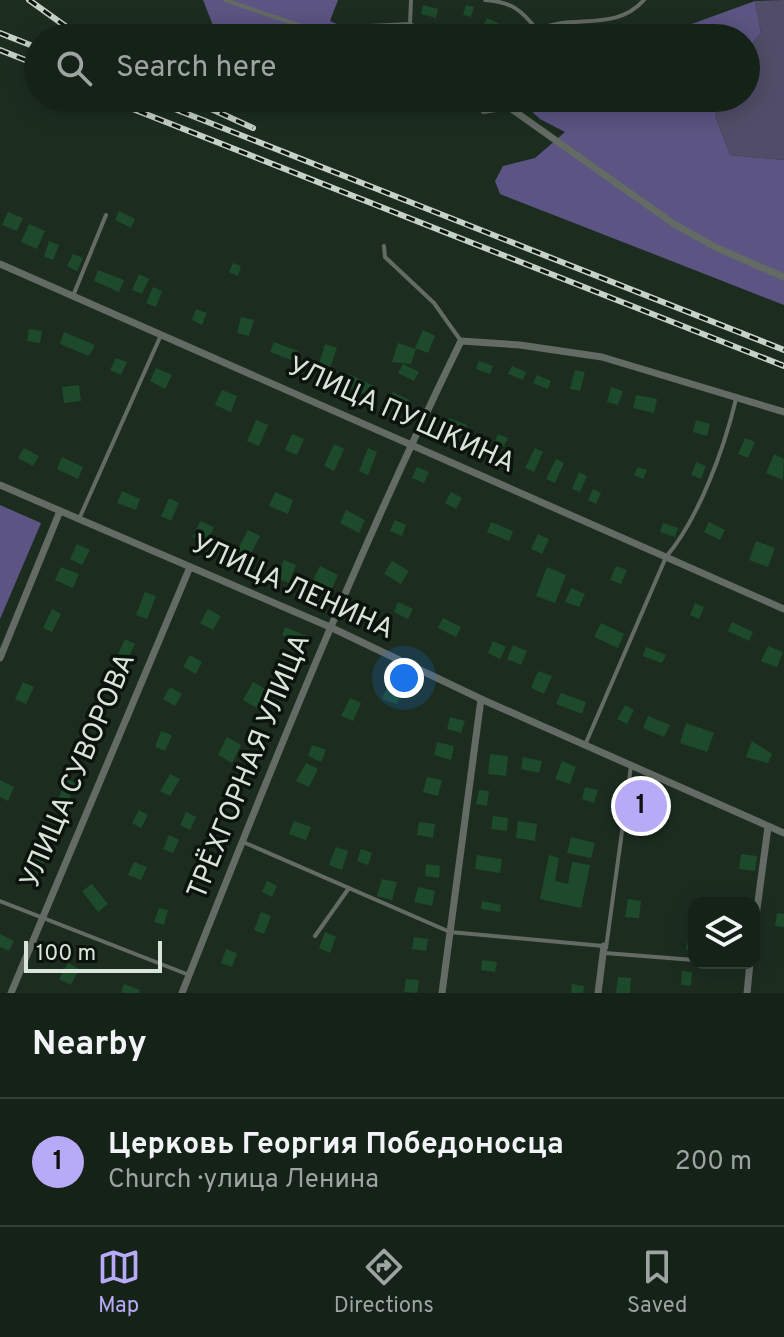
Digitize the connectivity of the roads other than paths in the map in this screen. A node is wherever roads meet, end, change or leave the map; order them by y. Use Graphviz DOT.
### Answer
graph roads {
  1 [pos="225,0"];
  2 [pos="411,0"];
  3 [pos="485,0"];
  4 [pos="644,0"];
  5 [pos="295,24"];
  6 [pos="410,24"];
  7 [pos="532,24"];
  8 [pos="550,24"];
  9 [pos="516,112"];
  10 [pos="106,215"];
  11 [pos="384,246"];
  12 [pos="0,264"];
  13 [pos="784,277"];
  14 [pos="73,296"];
  15 [pos="161,335"];
  16 [pos="461,341"];
  17 [pos="736,396"];
  18 [pos="784,412"];
  19 [pos="411,443"];
  20 [pos="0,485"];
  21 [pos="60,511"];
  22 [pos="79,519"];
  23 [pos="666,557"];
  24 [pos="190,567"];
  25 [pos="784,609"];
  26 [pos="330,627"];
  27 [pos="0,658"];
  28 [pos="481,699"];
  29 [pos="585,745"];
  30 [pos="631,765"];
  31 [pos="768,827"];
  32 [pos="784,833"];
  33 [pos="243,842"];
  34 [pos="349,888"];
  35 [pos="759,897"];
  36 [pos="0,901"];
  37 [pos="41,917"];
  38 [pos="450,932"];
  39 [pos="315,936"];
  40 [pos="605,950"];
  41 [pos="688,959"];
  42 [pos="749,969"];
  43 [pos="189,975"];
  44 [pos="11,993"];
  45 [pos="182,993"];
  46 [pos="442,993"];
  47 [pos="598,993"];
  48 [pos="747,993"];
  1 -- 5 [label="lane"];
  2 -- 6 [label="lane"];
  3 -- 7 [label="lane"];
  4 -- 8 [label="lane"];
  9 -- 13 [label="street"];
  10 -- 14 [label="lane"];
  11 -- 16 [label="lane"];
  12 -- 14 [label="street, УЛИЦА ПУШКИНА"];
  14 -- 15 [label="street, УЛИЦА ПУШКИНА"];
  15 -- 19 [label="street, УЛИЦА ПУШКИНА"];
  15 -- 22 [label="lane"];
  16 -- 17 [label="street"];
  16 -- 19 [label="street, ТРЁХГОРНАЯ УЛИЦА"];
  17 -- 18 [label="street"];
  17 -- 23 [label="lane"];
  19 -- 23 [label="street, УЛИЦА ПУШКИНА"];
  19 -- 26 [label="street, ТРЁХГОРНАЯ УЛИЦА"];
  20 -- 21 [label="street, УЛИЦА ЛЕНИНА"];
  21 -- 22 [label="street, УЛИЦА ЛЕНИНА"];
  21 -- 27 [label="street"];
  22 -- 24 [label="street, УЛИЦА ЛЕНИНА"];
  23 -- 25 [label="street, УЛИЦА ПУШКИНА"];
  23 -- 29 [label="lane"];
  24 -- 26 [label="street, УЛИЦА ЛЕНИНА"];
  24 -- 37 [label="street, УЛИЦА СУВОРОВА"];
  26 -- 28 [label="street, УЛИЦА ЛЕНИНА"];
  26 -- 33 [label="street, ТРЁХГОРНАЯ УЛИЦА"];
  28 -- 29 [label="street, УЛИЦА ЛЕНИНА"];
  28 -- 38 [label="street"];
  29 -- 30 [label="street, УЛИЦА ЛЕНИНА"];
  30 -- 31 [label="street, УЛИЦА ЛЕНИНА"];
  30 -- 40 [label="lane"];
  31 -- 32 [label="street, УЛИЦА ЛЕНИНА"];
  31 -- 35 [label="street"];
  33 -- 34 [label="lane"];
  33 -- 43 [label="street, ТРЁХГОРНАЯ УЛИЦА"];
  34 -- 38 [label="lane"];
  34 -- 39 [label="lane"];
  36 -- 37 [label="lane"];
  37 -- 43 [label="lane"];
  37 -- 44 [label="street, УЛИЦА СУВОРОВА"];
  38 -- 40 [label="lane"];
  38 -- 46 [label="street"];
  40 -- 41 [label="lane"];
  40 -- 47 [label="street"];
  42 -- 48 [label="street"];
  43 -- 45 [label="street, ТРЁХГОРНАЯ УЛИЦА"];
}
